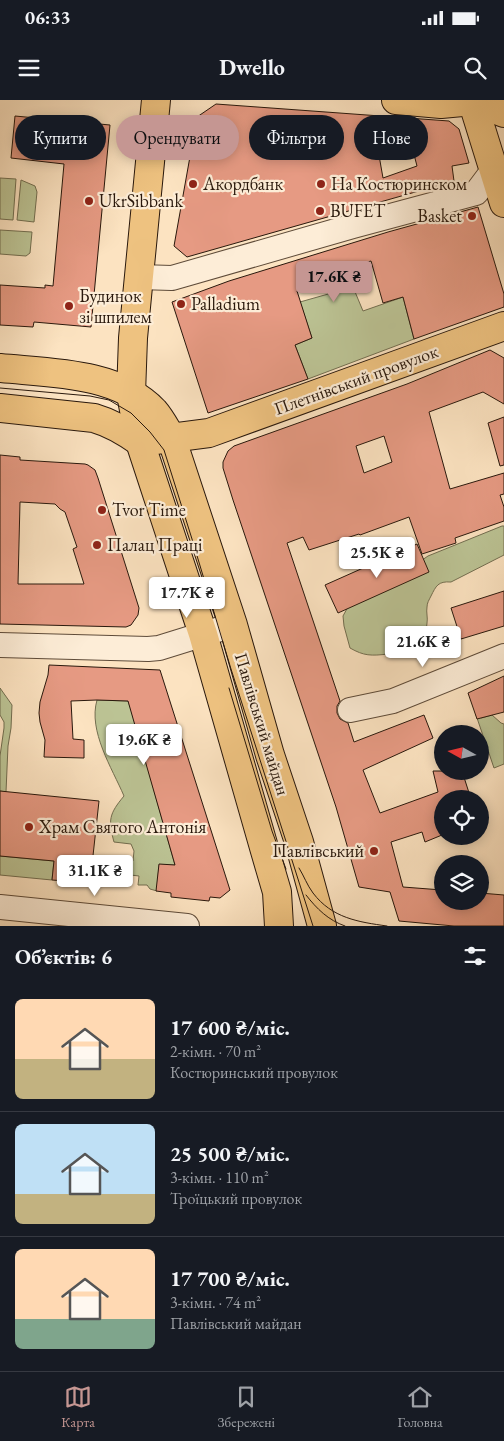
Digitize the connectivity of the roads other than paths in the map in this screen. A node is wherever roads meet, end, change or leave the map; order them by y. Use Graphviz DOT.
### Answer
graph roads {
  1 [pos="156,100"];
  2 [pos="396,100"];
  3 [pos="473,101"];
  4 [pos="504,112"];
  5 [pos="499,161"];
  6 [pos="504,203"];
  7 [pos="139,277"];
  8 [pos="504,326"];
  9 [pos="0,368"];
  10 [pos="131,394"];
  11 [pos="0,408"];
  12 [pos="171,437"];
  13 [pos="140,442"];
  14 [pos="233,625"];
  15 [pos="203,634"];
  16 [pos="0,644"];
  17 [pos="504,656"];
  18 [pos="350,710"];
  19 [pos="0,907"];
  20 [pos="187,926"];
  21 [pos="279,926"];
  22 [pos="322,926"];
  1 -- 7 [label="main road, Павлівський майдан"];
  2 -- 3 [label="main road"];
  3 -- 4 [label="main road"];
  3 -- 5 [label="main road"];
  5 -- 6 [label="main road"];
  5 -- 7 [label="street"];
  7 -- 10 [label="main road, Павлівський майдан"];
  8 -- 12 [label="main road, Плетнівський провулок"];
  9 -- 10 [label="main road, Павлівський майдан"];
  10 -- 12 [label="main road, Павлівський майдан"];
  10 -- 13 [label="main road, Павлівський майдан"];
  11 -- 13 [label="main road"];
  12 -- 13 [label="main road, Плетнівський провулок"];
  12 -- 14 [label="main road, Павлівський майдан"];
  13 -- 15 [label="main road, Павлівський майдан"];
  14 -- 15 [label="street"];
  14 -- 22 [label="main road, Павлівський майдан"];
  15 -- 16 [label="street"];
  15 -- 21 [label="main road, Павлівський майдан"];
  17 -- 18 [label="street"];
  19 -- 20 [label="street"];
}
